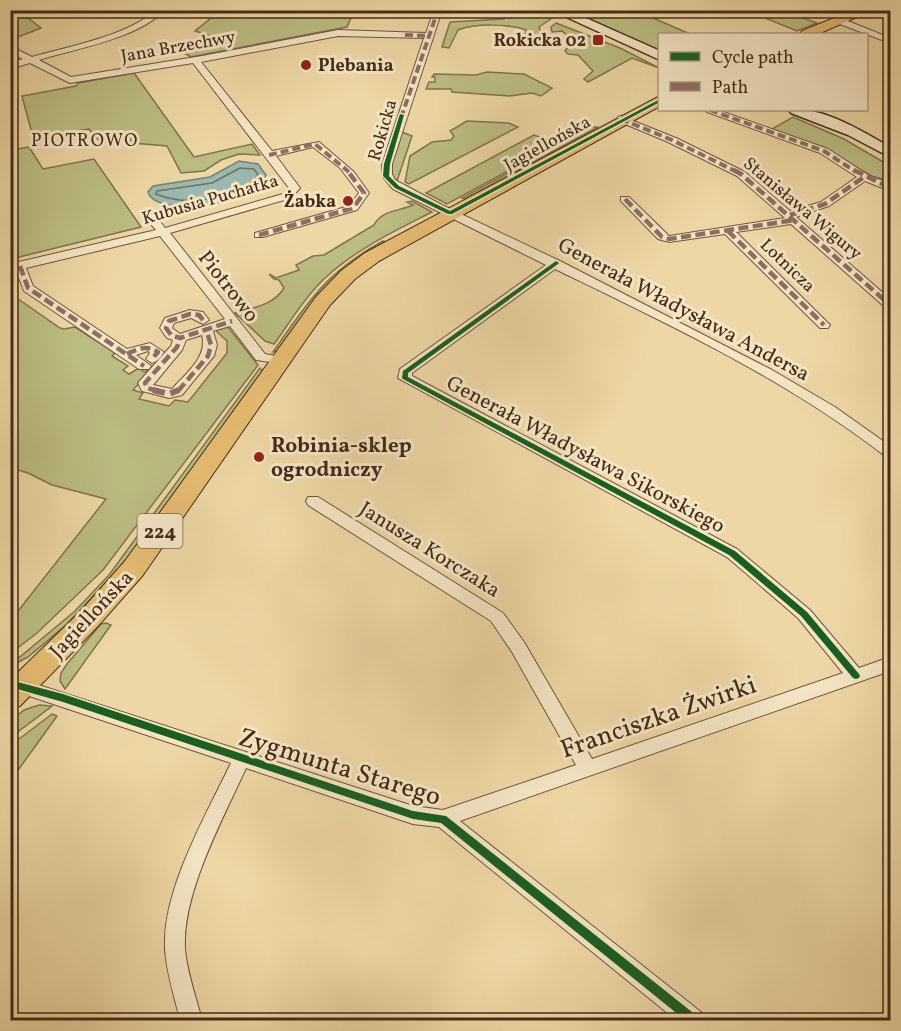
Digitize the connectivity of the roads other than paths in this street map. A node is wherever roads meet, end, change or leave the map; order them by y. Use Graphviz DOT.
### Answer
graph roads {
  1 [pos="88,10"];
  2 [pos="160,10"];
  3 [pos="438,10"];
  4 [pos="557,10"];
  5 [pos="867,10"];
  6 [pos="116,13"];
  7 [pos="840,21"];
  8 [pos="810,33"];
  9 [pos="430,36"];
  10 [pos="891,41"];
  11 [pos="10,49"];
  12 [pos="658,55"];
  13 [pos="31,58"];
  14 [pos="195,60"];
  15 [pos="10,66"];
  16 [pos="658,101"];
  17 [pos="713,111"];
  18 [pos="799,111"];
  19 [pos="621,119"];
  20 [pos="891,153"];
  21 [pos="269,155"];
  22 [pos="864,177"];
  23 [pos="891,188"];
  24 [pos="625,199"];
  25 [pos="450,213"];
  26 [pos="793,218"];
  27 [pos="158,227"];
  28 [pos="728,231"];
  29 [pos="258,235"];
  30 [pos="556,263"];
  31 [pos="15,267"];
  32 [pos="891,305"];
  33 [pos="232,321"];
  34 [pos="205,324"];
  35 [pos="824,325"];
  36 [pos="180,338"];
  37 [pos="127,354"];
  38 [pos="281,361"];
  39 [pos="891,453"];
  40 [pos="313,501"];
  41 [pos="891,664"];
  42 [pos="856,676"];
  43 [pos="13,690"];
  44 [pos="242,759"];
  45 [pos="587,768"];
  46 [pos="443,819"];
  47 [pos="191,1020"];
  48 [pos="693,1020"];
  1 -- 6 [label="street"];
  2 -- 13 [label="street"];
  3 -- 9 [label="street, Rokicka"];
  4 -- 12 [label="street"];
  5 -- 7 [label="main road"];
  7 -- 8 [label="main road"];
  7 -- 10 [label="street"];
  9 -- 14 [label="street, Jana Brzechwy"];
  9 -- 25 [label="street, Rokicka"];
  11 -- 13 [label="street, Jana Brzechwy"];
  13 -- 14 [label="street, Jana Brzechwy"];
  13 -- 15 [label="street"];
  14 -- 21 [label="street, Kubusia Puchatka"];
  16 -- 19 [label="main road, Jagiellońska / 224"];
  17 -- 22 [label="street"];
  18 -- 20 [label="street"];
  19 -- 25 [label="main road, Jagiellońska / 224"];
  19 -- 26 [label="street, Stanisława Wigury"];
  21 -- 27 [label="street, Kubusia Puchatka"];
  21 -- 29 [label="street"];
  22 -- 23 [label="street"];
  22 -- 26 [label="street, Lotnicza"];
  24 -- 28 [label="street, Lotnicza"];
  25 -- 30 [label="street, Generała Władysława Andersa"];
  25 -- 38 [label="main road, Jagiellońska / 224"];
  26 -- 28 [label="street, Lotnicza"];
  26 -- 32 [label="street, Stanisława Wigury"];
  27 -- 31 [label="street, Kubusia Puchatka"];
  27 -- 33 [label="street, Piotrowo"];
  28 -- 35 [label="street, Lotnicza"];
  30 -- 39 [label="street, Generała Władysława Andersa"];
  30 -- 42 [label="street, Generała Władysława Sikorskiego"];
  31 -- 37 [label="street"];
  33 -- 34 [label="street"];
  33 -- 38 [label="street, Piotrowo"];
  34 -- 36 [label="street"];
  34 -- 36 [label="street"];
  34 -- 36 [label="street"];
  37 -- 37 [label="street"];
  38 -- 43 [label="main road, Jagiellońska / 224"];
  40 -- 45 [label="street, Janusza Korczaka"];
  41 -- 42 [label="street, Franciszka Żwirki"];
  42 -- 45 [label="street, Franciszka Żwirki"];
  43 -- 44 [label="street, Zygmunta Starego"];
  44 -- 46 [label="street, Zygmunta Starego"];
  44 -- 47 [label="street"];
  45 -- 46 [label="street, Franciszka Żwirki"];
  46 -- 48 [label="street, Zygmunta Starego"];
}
